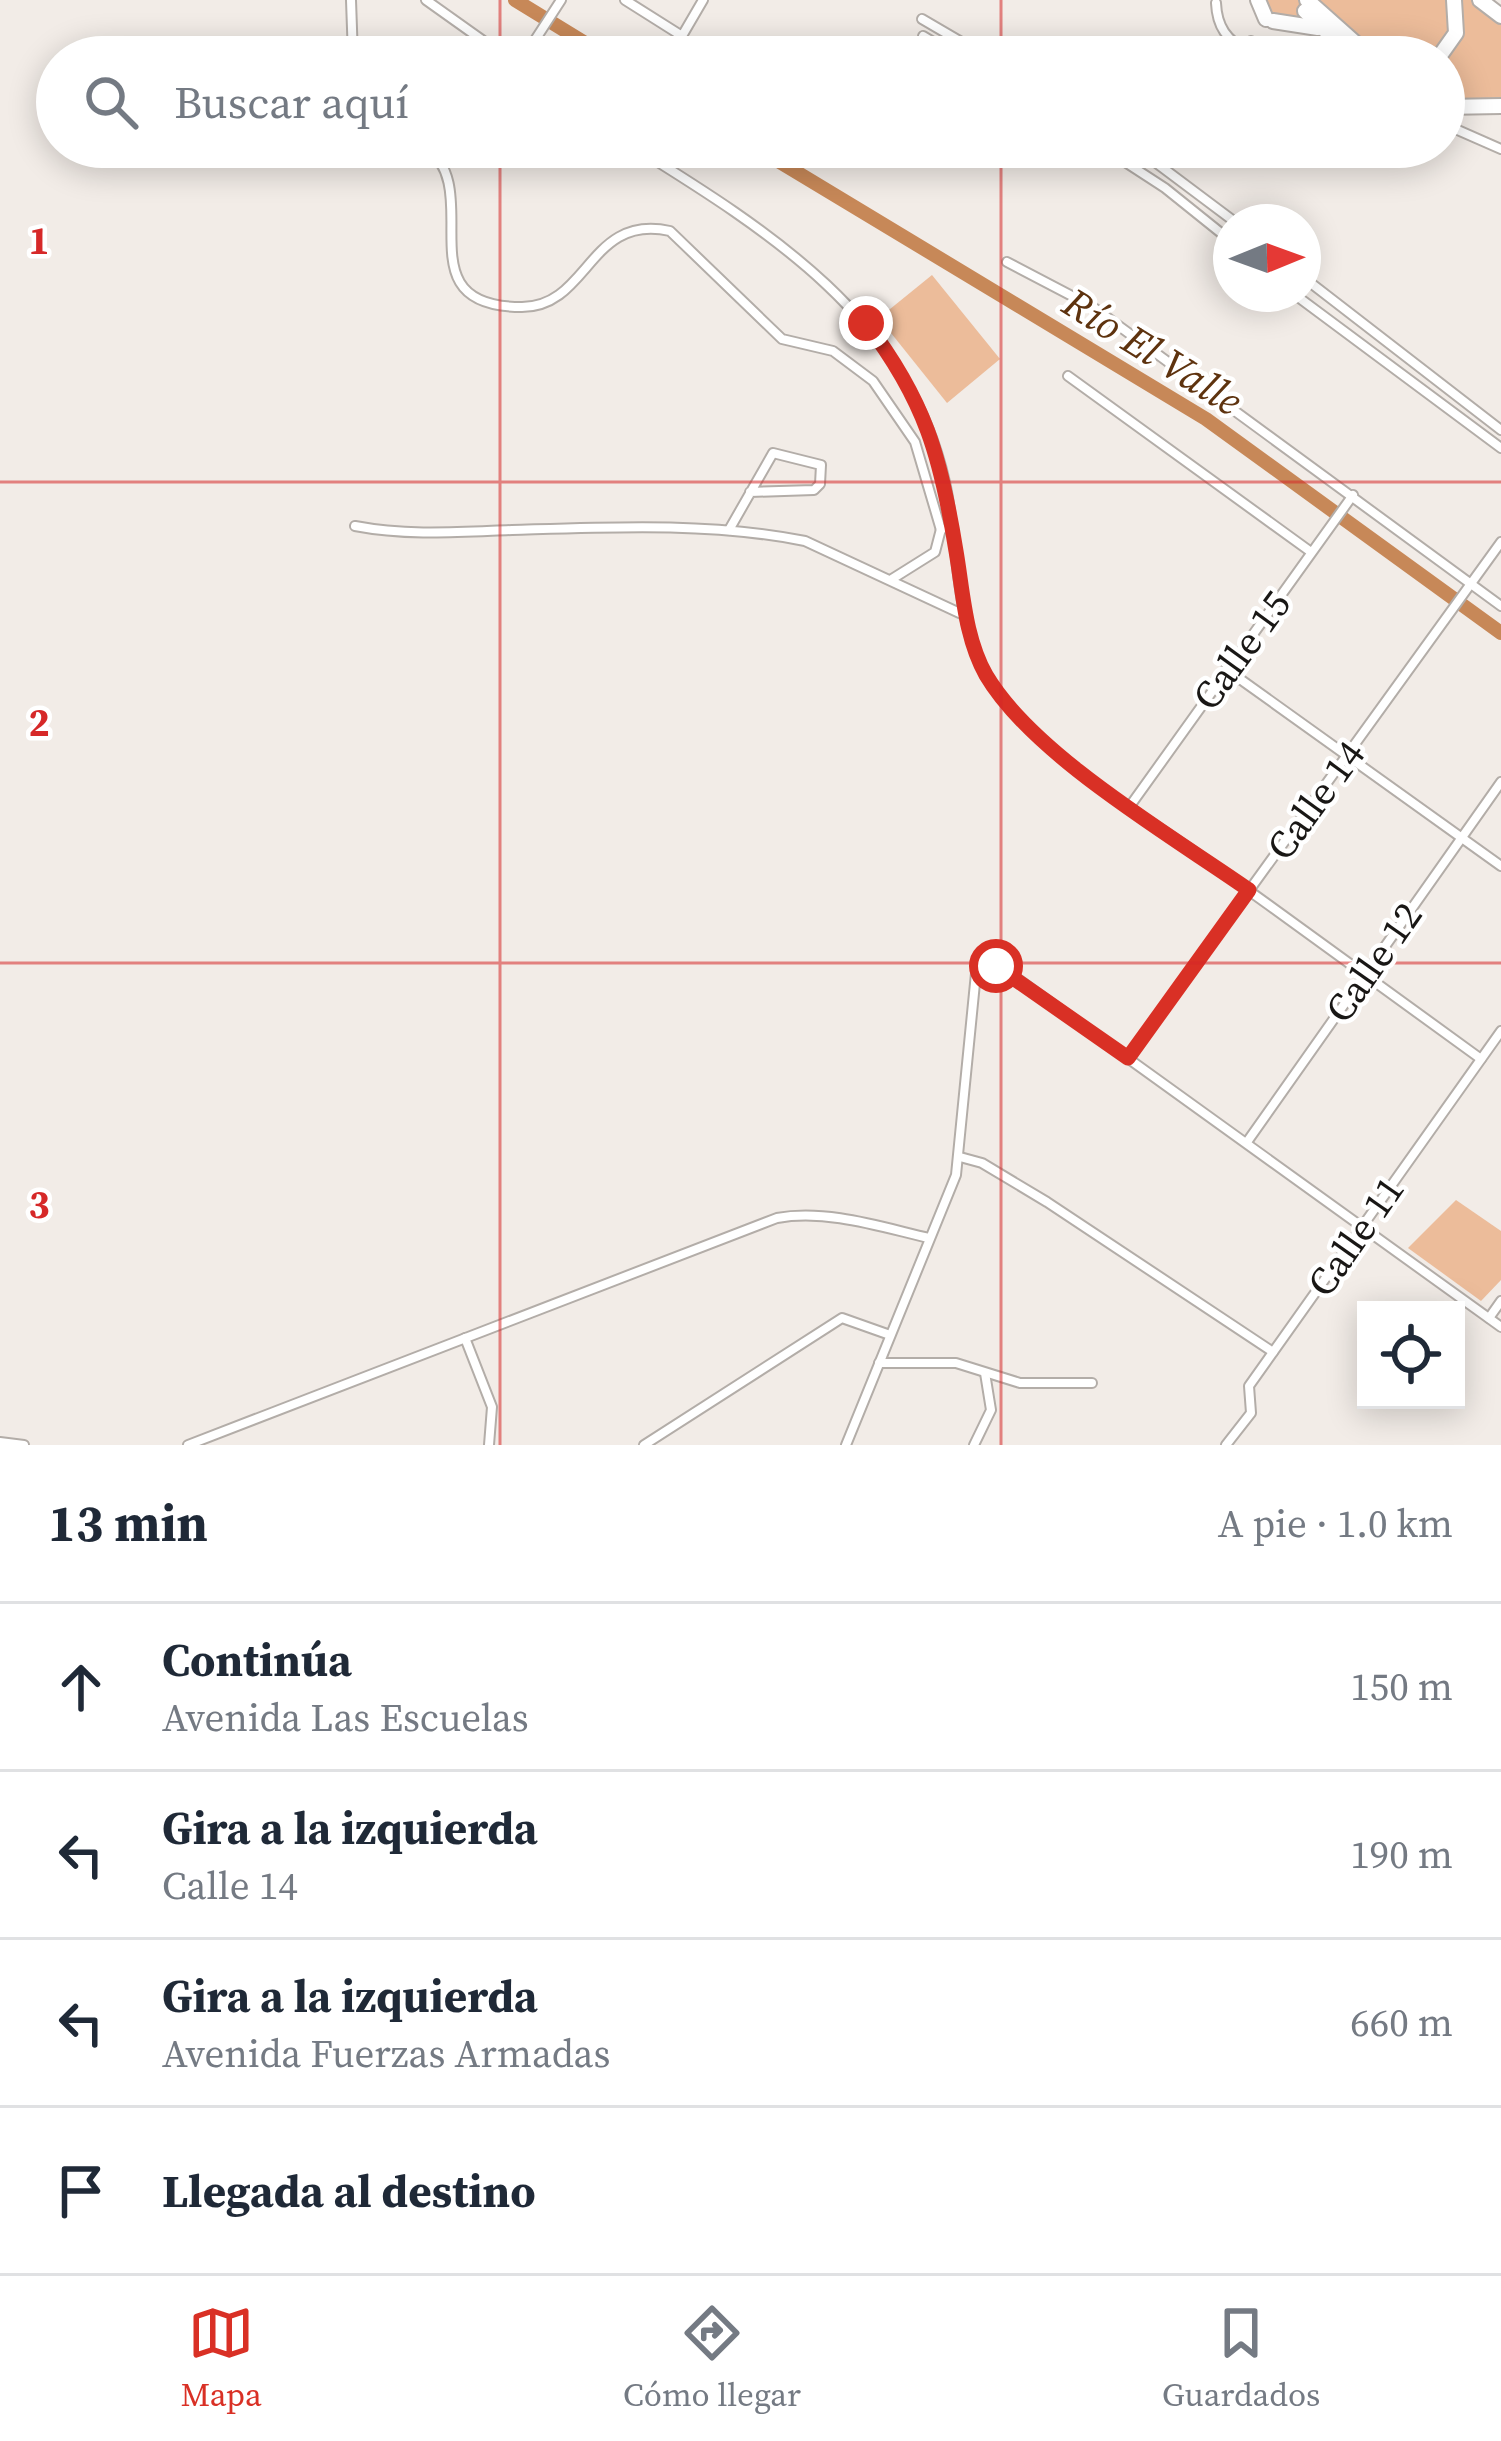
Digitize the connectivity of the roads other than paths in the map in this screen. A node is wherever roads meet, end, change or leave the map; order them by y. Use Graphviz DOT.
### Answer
graph roads {
  1 [pos="351,0"];
  2 [pos="426,0"];
  3 [pos="561,0"];
  4 [pos="625,0"];
  5 [pos="703,0"];
  6 [pos="1298,0"];
  7 [pos="1307,0"];
  8 [pos="1454,0"];
  9 [pos="1480,0"];
  10 [pos="1216,3"];
  11 [pos="1264,14"];
  12 [pos="1501,16"];
  13 [pos="922,19"];
  14 [pos="1318,28"];
  15 [pos="352,36"];
  16 [pos="477,36"];
  17 [pos="538,36"];
  18 [pos="951,36"];
  19 [pos="1227,36"];
  20 [pos="1328,36"];
  21 [pos="1347,36"];
  22 [pos="1453,36"];
  23 [pos="1501,106"];
  24 [pos="1465,107"];
  25 [pos="1465,133"];
  26 [pos="1501,149"];
  27 [pos="442,168"];
  28 [pos="664,168"];
  29 [pos="1134,168"];
  30 [pos="1163,168"];
  31 [pos="1213,206"];
  32 [pos="1213,227"];
  33 [pos="1007,262"];
  34 [pos="1321,291"];
  35 [pos="1318,312"];
  36 [pos="1068,376"];
  37 [pos="1501,430"];
  38 [pos="1501,448"];
  39 [pos="750,493"];
  40 [pos="1353,495"];
  41 [pos="949,507"];
  42 [pos="356,526"];
  43 [pos="729,530"];
  44 [pos="941,530"];
  45 [pos="1501,542"];
  46 [pos="1311,552"];
  47 [pos="891,580"];
  48 [pos="1470,583"];
  49 [pos="1501,606"];
  50 [pos="967,616"];
  51 [pos="1226,669"];
  52 [pos="1347,756"];
  53 [pos="1501,782"];
  54 [pos="1130,806"];
  55 [pos="1460,837"];
  56 [pos="1501,866"];
  57 [pos="1249,890"];
  58 [pos="1365,974"];
  59 [pos="1501,1031"];
  60 [pos="1128,1058"];
  61 [pos="1481,1059"];
  62 [pos="1247,1142"];
  63 [pos="960,1157"];
  64 [pos="1361,1226"];
  65 [pos="929,1238"];
  66 [pos="1501,1301"];
  67 [pos="1489,1318"];
  68 [pos="1501,1327"];
  69 [pos="890,1335"];
  70 [pos="465,1337"];
  71 [pos="1273,1352"];
  72 [pos="879,1363"];
  73 [pos="985,1372"];
  74 [pos="1092,1383"];
  75 [pos="0,1442"];
  76 [pos="24,1445"];
  77 [pos="188,1445"];
  78 [pos="489,1445"];
  79 [pos="644,1445"];
  80 [pos="846,1445"];
  81 [pos="974,1445"];
  82 [pos="1226,1445"];
  1 -- 15 [label="street"];
  2 -- 16 [label="street"];
  3 -- 17 [label="street"];
  4 -- 5 [label="street"];
  6 -- 14 [label="highway"];
  7 -- 21 [label="highway"];
  8 -- 22 [label="highway"];
  9 -- 12 [label="highway"];
  10 -- 19 [label="street"];
  11 -- 14 [label="highway"];
  13 -- 18 [label="street"];
  14 -- 20 [label="highway"];
  23 -- 24 [label="highway"];
  25 -- 26 [label="street"];
  27 -- 44 [label="street"];
  28 -- 41 [label="street"];
  29 -- 32 [label="street"];
  30 -- 31 [label="street"];
  33 -- 40 [label="street"];
  34 -- 37 [label="street"];
  35 -- 38 [label="street"];
  36 -- 46 [label="street"];
  39 -- 39 [label="street"];
  39 -- 43 [label="street"];
  40 -- 46 [label="street, Calle 15"];
  40 -- 48 [label="street"];
  41 -- 44 [label="street"];
  41 -- 50 [label="street"];
  42 -- 43 [label="street"];
  43 -- 47 [label="street"];
  44 -- 47 [label="street"];
  45 -- 48 [label="street, Calle 14"];
  46 -- 51 [label="street, Calle 15"];
  47 -- 50 [label="street"];
  48 -- 49 [label="street"];
  48 -- 52 [label="street, Calle 14"];
  50 -- 54 [label="street"];
  51 -- 52 [label="street"];
  51 -- 54 [label="street, Calle 15"];
  52 -- 55 [label="street"];
  52 -- 57 [label="street, Calle 14"];
  53 -- 55 [label="street, Calle 12"];
  54 -- 57 [label="street"];
  55 -- 56 [label="street"];
  55 -- 58 [label="street, Calle 12"];
  57 -- 58 [label="street"];
  57 -- 60 [label="street, Calle 14"];
  58 -- 61 [label="street"];
  58 -- 62 [label="street, Calle 12"];
  59 -- 61 [label="street, Calle 11"];
  60 -- 62 [label="street"];
  60 -- 63 [label="street"];
  61 -- 64 [label="street, Calle 11"];
  62 -- 64 [label="street"];
  63 -- 65 [label="street"];
  63 -- 71 [label="street"];
  64 -- 67 [label="street"];
  64 -- 71 [label="street, Calle 11"];
  65 -- 69 [label="street"];
  65 -- 70 [label="street"];
  66 -- 67 [label="street"];
  67 -- 68 [label="street"];
  69 -- 72 [label="street"];
  69 -- 79 [label="street"];
  70 -- 77 [label="street"];
  70 -- 78 [label="street"];
  71 -- 82 [label="street, Calle 11"];
  72 -- 73 [label="street"];
  72 -- 80 [label="street"];
  73 -- 74 [label="street"];
  73 -- 81 [label="street"];
  75 -- 76 [label="street"];
}
